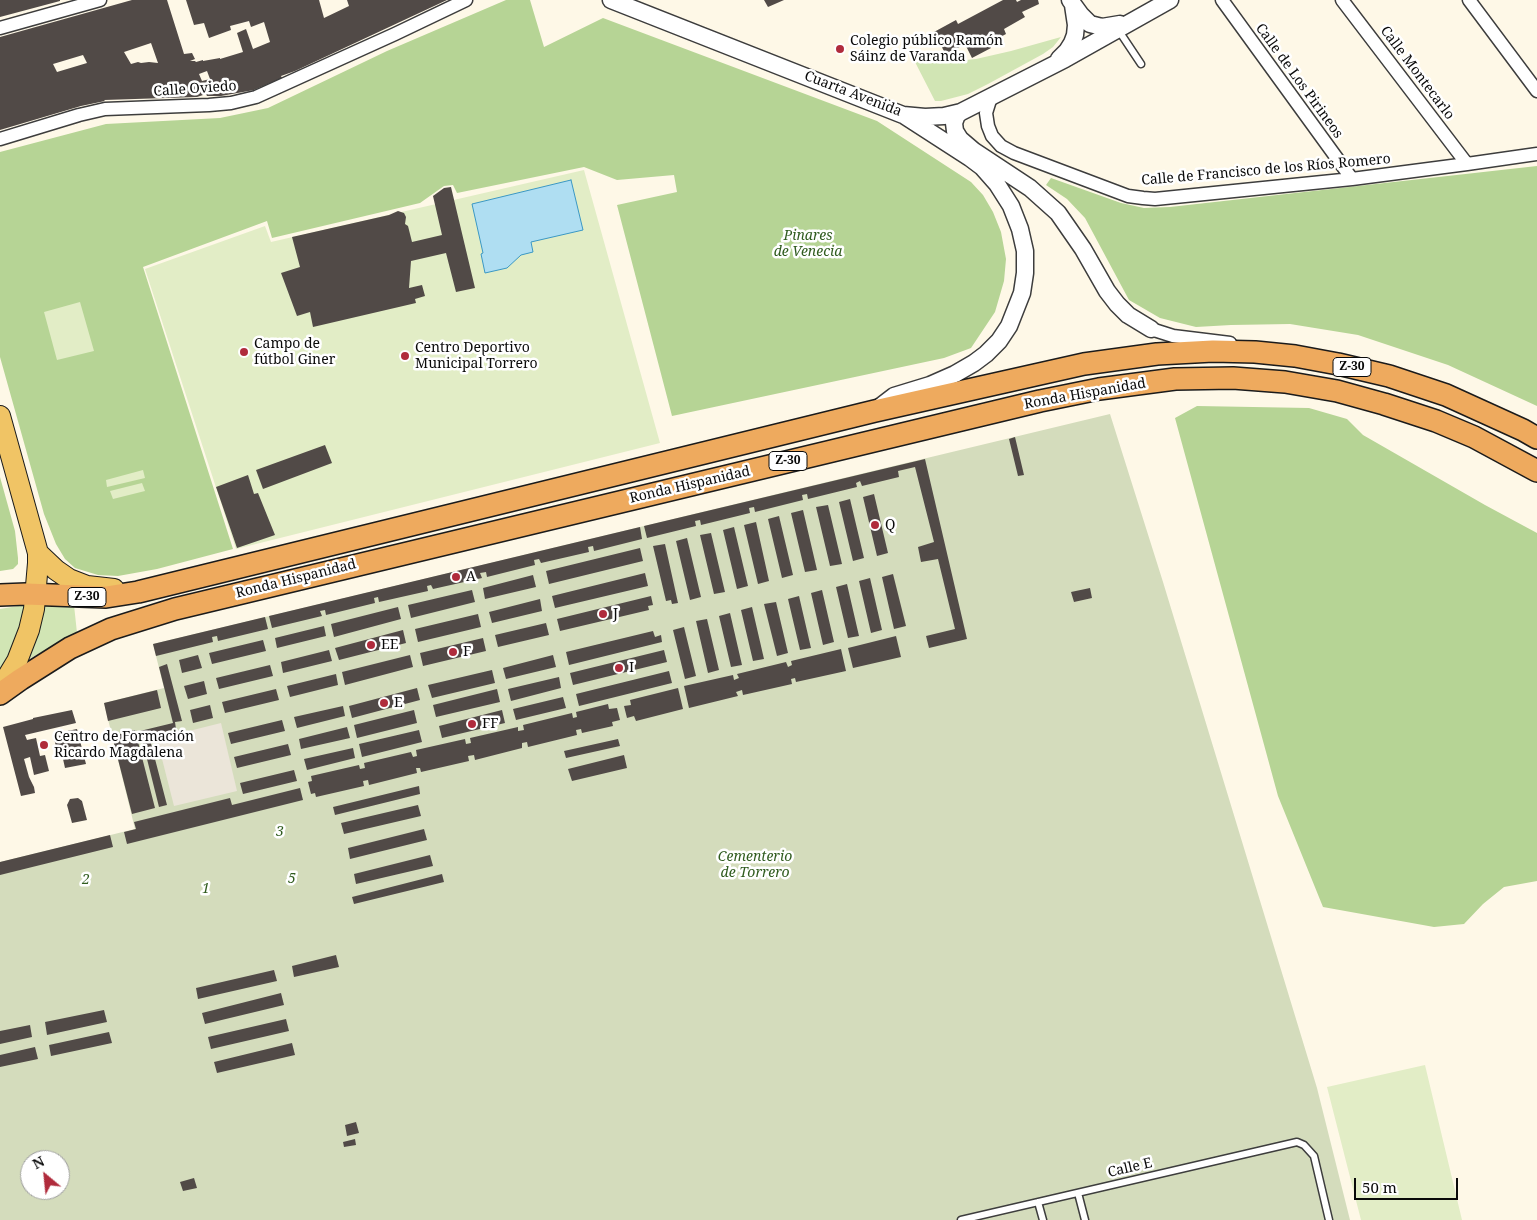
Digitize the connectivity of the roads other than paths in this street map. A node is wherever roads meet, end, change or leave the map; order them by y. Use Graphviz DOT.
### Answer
graph roads {
  1 [pos="100,0"];
  2 [pos="466,0"];
  3 [pos="611,0"];
  4 [pos="1170,0"];
  5 [pos="1222,0"];
  6 [pos="1342,0"];
  7 [pos="1469,0"];
  8 [pos="1072,3"];
  9 [pos="1134,20"];
  10 [pos="0,28"];
  11 [pos="1118,30"];
  12 [pos="1141,64"];
  13 [pos="1051,66"];
  14 [pos="1537,91"];
  15 [pos="991,97"];
  16 [pos="960,112"];
  17 [pos="903,115"];
  18 [pos="0,139"];
  19 [pos="1537,154"];
  20 [pos="1467,164"];
  21 [pos="1352,178"];
  22 [pos="1151,329"];
  23 [pos="1255,352"];
  24 [pos="875,410"];
  25 [pos="0,416"];
  26 [pos="1537,438"];
  27 [pos="1537,471"];
  28 [pos="38,553"];
  29 [pos="138,592"];
  30 [pos="0,594"];
  31 [pos="36,594"];
  32 [pos="0,690"];
  33 [pos="0,694"];
  34 [pos="1078,1193"];
  35 [pos="1038,1202"];
  36 [pos="961,1220"];
  37 [pos="1043,1220"];
  38 [pos="1084,1220"];
  39 [pos="1328,1220"];
  1 -- 10 [label="street"];
  2 -- 18 [label="street, Calle Oviedo"];
  3 -- 17 [label="street, Cuarta Avenida"];
  4 -- 9 [label="street, Cuarta Avenida"];
  5 -- 21 [label="street, Calle de Los Pirineos"];
  6 -- 20 [label="street, Calle Montecarlo"];
  7 -- 14 [label="street"];
  8 -- 9 [label="street"];
  8 -- 13 [label="street"];
  9 -- 11 [label="street, Cuarta Avenida"];
  11 -- 12 [label="lane"];
  11 -- 13 [label="street, Cuarta Avenida"];
  13 -- 15 [label="street, Cuarta Avenida"];
  15 -- 16 [label="street, Cuarta Avenida"];
  15 -- 21 [label="street, Calle de Francisco de los Ríos Romero"];
  16 -- 17 [label="street, Cuarta Avenida"];
  16 -- 22 [label="street"];
  17 -- 24 [label="street"];
  19 -- 20 [label="street, Calle de Francisco de los Ríos Romero"];
  20 -- 21 [label="street, Calle de Francisco de los Ríos Romero"];
  22 -- 23 [label="street"];
  23 -- 24 [label="highway, Ronda Hispanidad / Z-30"];
  23 -- 26 [label="highway, Ronda Hispanidad / Z-30"];
  24 -- 29 [label="highway, Ronda Hispanidad / Z-30"];
  25 -- 28 [label="main road"];
  27 -- 33 [label="highway, Ronda Hispanidad / Z-30"];
  28 -- 29 [label="main road"];
  28 -- 31 [label="main road"];
  29 -- 31 [label="highway, Ronda Hispanidad / Z-30"];
  30 -- 31 [label="highway, Ronda Hispanidad / Z-30"];
  31 -- 32 [label="main road"];
  34 -- 35 [label="lane, Calle E"];
  34 -- 38 [label="lane"];
  34 -- 39 [label="lane, Calle E"];
  35 -- 36 [label="lane, Calle E"];
  35 -- 37 [label="lane"];
}
